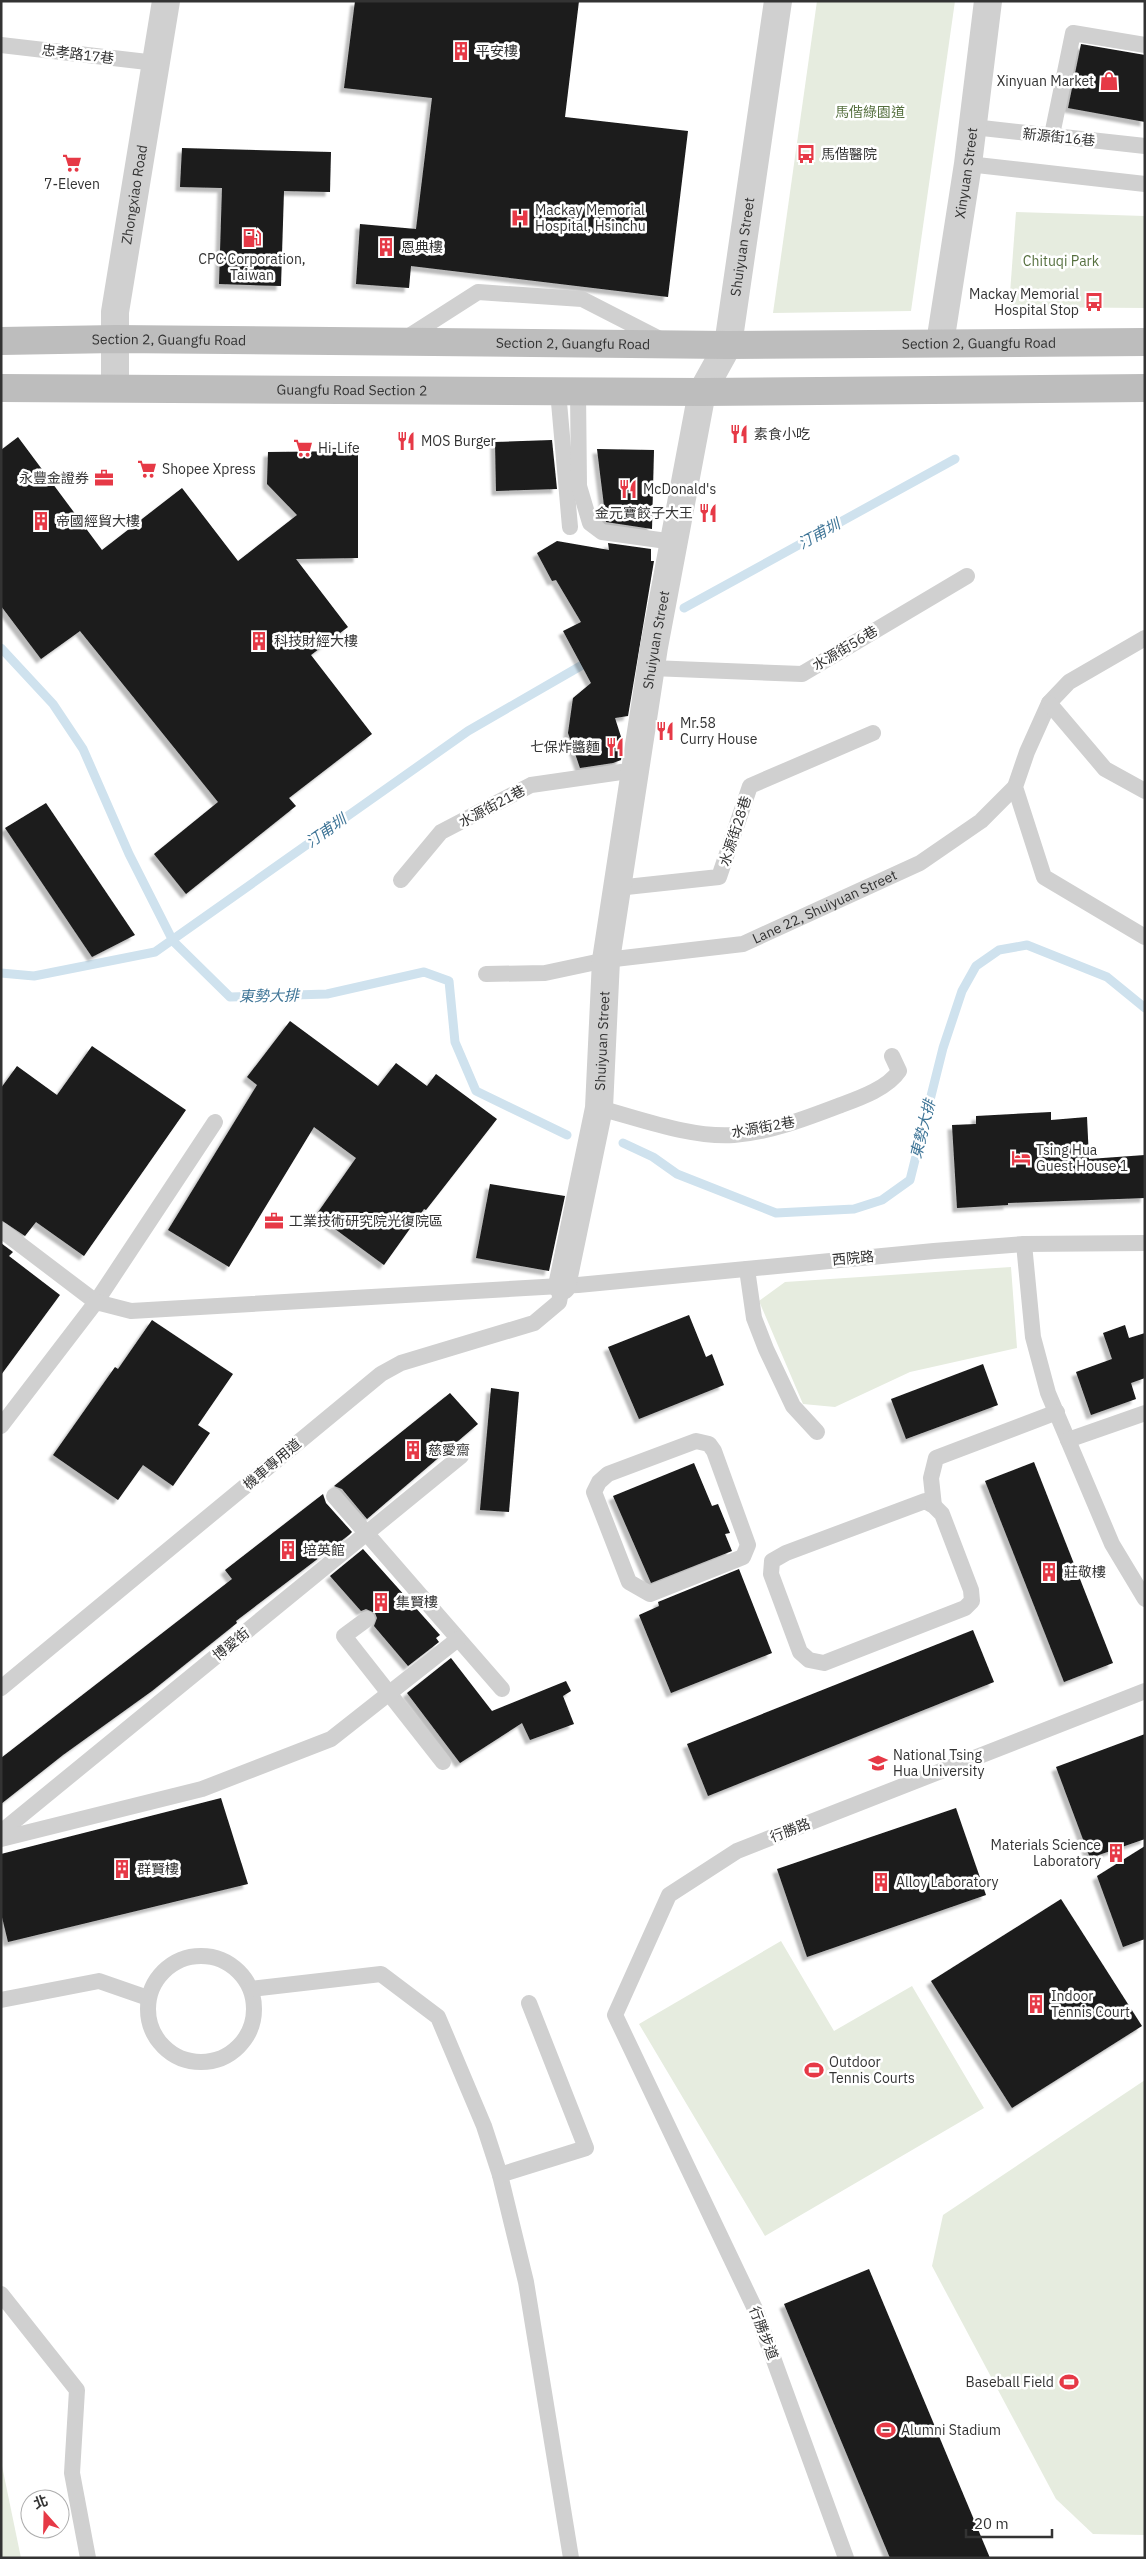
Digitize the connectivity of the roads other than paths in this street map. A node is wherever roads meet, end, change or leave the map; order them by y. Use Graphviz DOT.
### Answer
graph roads {
  1 [pos="166,1"];
  2 [pos="988,1"];
  3 [pos="778,4"];
  4 [pos="1,45"];
  5 [pos="1145,45"];
  6 [pos="156,63"];
  7 [pos="973,128"];
  8 [pos="1052,136"];
  9 [pos="1145,146"];
  10 [pos="968,164"];
  11 [pos="1145,184"];
  12 [pos="116,338"];
  13 [pos="1,341"];
  14 [pos="402,341"];
  15 [pos="1145,342"];
  16 [pos="940,343"];
  17 [pos="671,344"];
  18 [pos="728,345"];
  19 [pos="1,388"];
  20 [pos="115,388"];
  21 [pos="1145,388"];
  22 [pos="568,391"];
  23 [pos="702,392"];
  24 [pos="570,527"];
  25 [pos="674,542"];
  26 [pos="967,576"];
  27 [pos="1145,638"];
  28 [pos="651,668"];
  29 [pos="1049,703"];
  30 [pos="873,733"];
  31 [pos="635,770"];
  32 [pos="1015,787"];
  33 [pos="1145,791"];
  34 [pos="401,880"];
  35 [pos="617,888"];
  36 [pos="1145,937"];
  37 [pos="606,960"];
  38 [pos="486,974"];
  39 [pos="892,1056"];
  40 [pos="600,1108"];
  41 [pos="215,1122"];
  42 [pos="1,1230"];
  43 [pos="1145,1242"];
  44 [pos="1024,1244"];
  45 [pos="747,1269"];
  46 [pos="562,1286"];
  47 [pos="96,1302"];
  48 [pos="1057,1412"];
  49 [pos="1145,1413"];
  50 [pos="1,1426"];
  51 [pos="817,1432"];
  52 [pos="1068,1440"];
  53 [pos="696,1441"];
  54 [pos="461,1456"];
  55 [pos="334,1496"];
  56 [pos="934,1506"];
  57 [pos="367,1533"];
  58 [pos="1145,1599"];
  59 [pos="367,1618"];
  60 [pos="458,1640"];
  61 [pos="1,1688"];
  62 [pos="502,1689"];
  63 [pos="1145,1691"];
  64 [pos="390,1694"];
  65 [pos="443,1762"];
  66 [pos="1,1832"];
  67 [pos="1,1839"];
  68 [pos="251,1990"];
  69 [pos="148,1998"];
  70 [pos="1,2000"];
  71 [pos="529,2003"];
  72 [pos="664,2116"];
  73 [pos="500,2175"];
  74 [pos="1,2294"];
  75 [pos="88,2558"];
  76 [pos="571,2558"];
  77 [pos="846,2558"];
  1 -- 6 [label="street, Zhongxiao Road"];
  2 -- 7 [label="street, Xinyuan Street"];
  3 -- 18 [label="street, Shuiyuan Street"];
  4 -- 6 [label="lane, 忠孝路17巷"];
  5 -- 8 [label="lane"];
  6 -- 12 [label="street, Zhongxiao Road"];
  7 -- 8 [label="lane, 新源街16巷"];
  7 -- 10 [label="street, Xinyuan Street"];
  8 -- 9 [label="lane, 新源街16巷"];
  10 -- 11 [label="lane"];
  10 -- 16 [label="street, Xinyuan Street"];
  12 -- 13 [label="main road, Section 2, Guangfu Road"];
  12 -- 14 [label="main road, Section 2, Guangfu Road"];
  12 -- 20 [label="street, Zhongxiao Road"];
  14 -- 17 [label="main road, Section 2, Guangfu Road"];
  14 -- 17 [label="lane"];
  15 -- 16 [label="main road, Section 2, Guangfu Road"];
  16 -- 18 [label="main road, Section 2, Guangfu Road"];
  17 -- 18 [label="main road, Section 2, Guangfu Road"];
  18 -- 23 [label="street, Shuiyuan Street"];
  19 -- 20 [label="main road, Guangfu Road Section 2"];
  20 -- 22 [label="main road, Guangfu Road Section 2"];
  21 -- 23 [label="main road"];
  22 -- 23 [label="main road, Guangfu Road Section 2"];
  22 -- 24 [label="lane"];
  22 -- 25 [label="lane"];
  23 -- 25 [label="street, Shuiyuan Street"];
  25 -- 28 [label="street, Shuiyuan Street"];
  26 -- 28 [label="lane, 水源街56巷"];
  27 -- 29 [label="lane"];
  28 -- 31 [label="street, Shuiyuan Street"];
  29 -- 32 [label="lane"];
  29 -- 33 [label="lane"];
  30 -- 35 [label="lane, 水源街28巷"];
  31 -- 34 [label="lane, 水源街21巷"];
  31 -- 35 [label="street, Shuiyuan Street"];
  32 -- 36 [label="lane"];
  32 -- 37 [label="lane, Lane 22, Shuiyuan Street"];
  35 -- 37 [label="street, Shuiyuan Street"];
  37 -- 38 [label="lane, Lane 22, Shuiyuan Street"];
  37 -- 40 [label="street, Shuiyuan Street"];
  39 -- 40 [label="lane, 水源街2巷"];
  40 -- 46 [label="street, Shuiyuan Street"];
  41 -- 47 [label="lane"];
  42 -- 47 [label="lane"];
  43 -- 44 [label="lane, 西院路"];
  44 -- 45 [label="lane, 西院路"];
  44 -- 48 [label="lane"];
  45 -- 46 [label="lane, 西院路"];
  45 -- 51 [label="lane"];
  46 -- 47 [label="lane, 西院路"];
  46 -- 61 [label="lane, 機車專用道"];
  47 -- 50 [label="lane"];
  48 -- 52 [label="lane"];
  48 -- 56 [label="lane"];
  49 -- 52 [label="lane"];
  52 -- 58 [label="lane"];
  53 -- 53 [label="lane"];
  54 -- 57 [label="lane, 博愛街"];
  55 -- 57 [label="lane"];
  56 -- 56 [label="lane"];
  57 -- 60 [label="lane"];
  57 -- 66 [label="lane, 博愛街"];
  59 -- 64 [label="lane"];
  60 -- 62 [label="lane"];
  60 -- 64 [label="lane"];
  63 -- 72 [label="lane, 行勝路"];
  64 -- 65 [label="lane"];
  64 -- 67 [label="lane"];
  68 -- 69 [label="lane"];
  68 -- 69 [label="lane"];
  68 -- 73 [label="lane"];
  69 -- 70 [label="lane"];
  71 -- 73 [label="lane"];
  72 -- 77 [label="lane, 行勝步道"];
  73 -- 76 [label="lane"];
  74 -- 75 [label="lane"];
}
